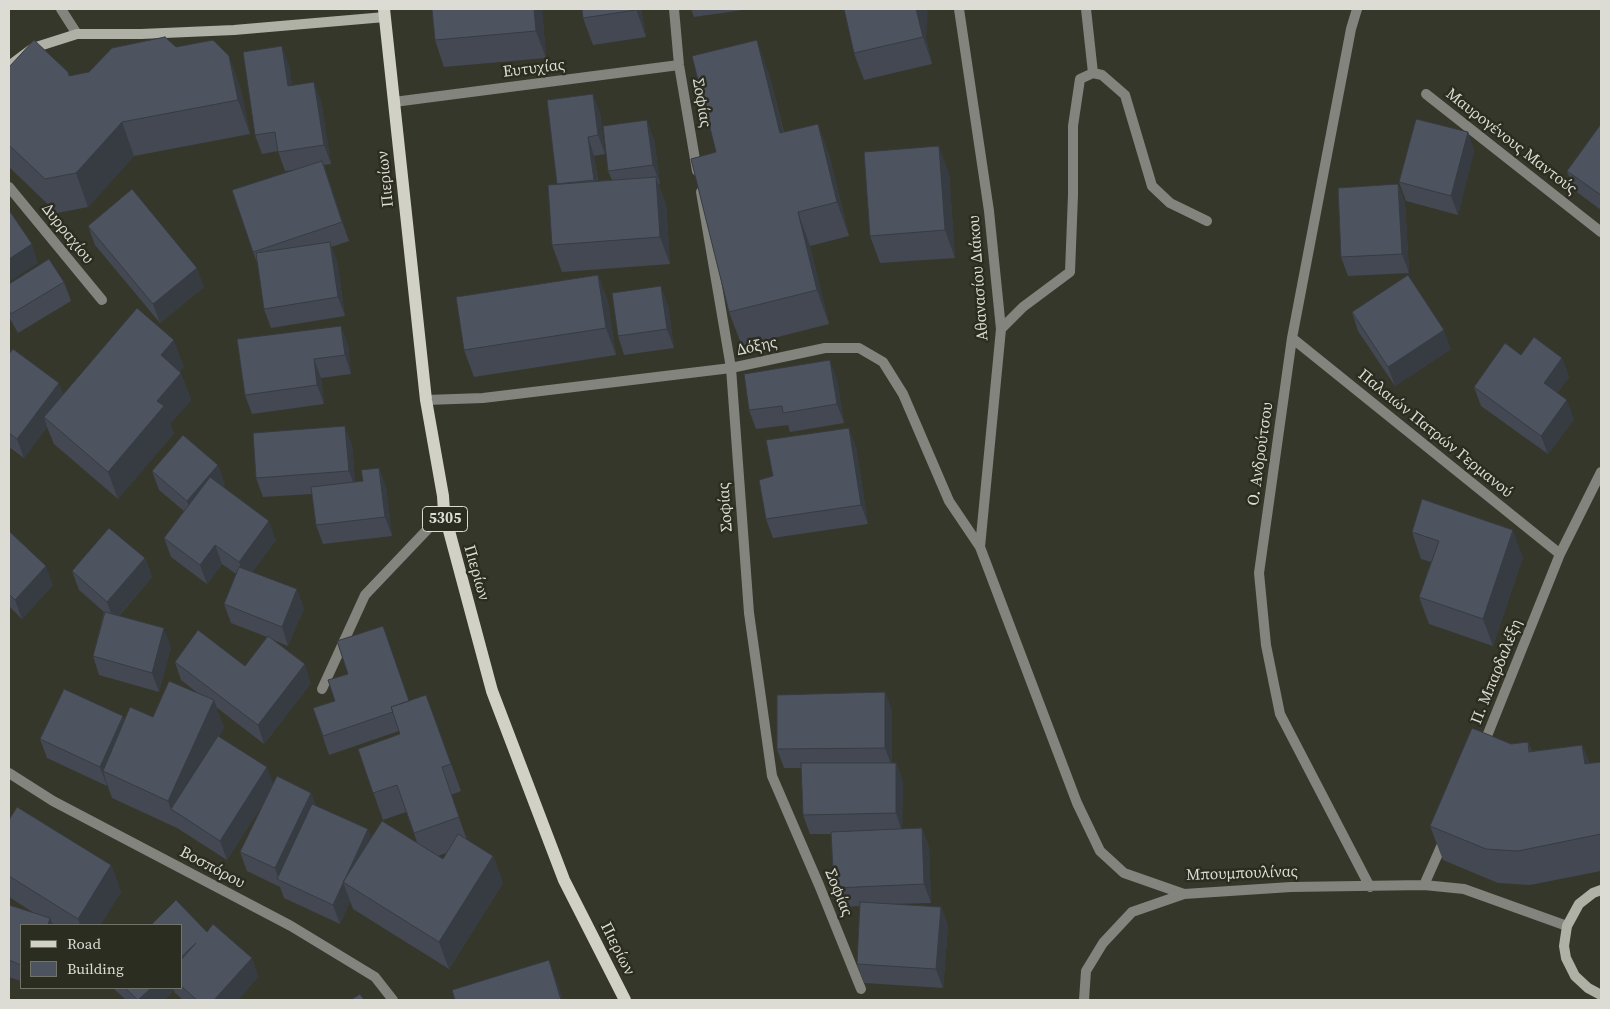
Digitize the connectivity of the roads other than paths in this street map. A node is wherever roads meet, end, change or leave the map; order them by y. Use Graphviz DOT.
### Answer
graph roads {
  1 [pos="61,9"];
  2 [pos="674,9"];
  3 [pos="959,9"];
  4 [pos="1086,9"];
  5 [pos="1357,9"];
  6 [pos="385,13"];
  7 [pos="77,34"];
  8 [pos="679,65"];
  9 [pos="9,66"];
  10 [pos="1093,73"];
  11 [pos="1426,94"];
  12 [pos="394,102"];
  13 [pos="9,187"];
  14 [pos="1207,221"];
  15 [pos="1601,232"];
  16 [pos="102,300"];
  17 [pos="1001,329"];
  18 [pos="1292,338"];
  19 [pos="731,368"];
  20 [pos="426,400"];
  21 [pos="1601,472"];
  22 [pos="444,512"];
  23 [pos="980,547"];
  24 [pos="1560,554"];
  25 [pos="322,690"];
  26 [pos="1480,755"];
  27 [pos="9,773"];
  28 [pos="1447,833"];
  29 [pos="1424,885"];
  30 [pos="1370,887"];
  31 [pos="1601,890"];
  32 [pos="1184,894"];
  33 [pos="1567,926"];
  34 [pos="861,989"];
  35 [pos="1601,995"];
  36 [pos="393,1000"];
  37 [pos="625,1000"];
  38 [pos="1084,1000"];
  1 -- 7 [label="street"];
  2 -- 8 [label="street, Σοφίας"];
  3 -- 17 [label="street, Αθανασίου Διάκου"];
  4 -- 10 [label="street"];
  5 -- 18 [label="street, Ο. Ανδρούτσου"];
  6 -- 7 [label="street"];
  6 -- 12 [label="main road, Πιερίων / 5305"];
  7 -- 9 [label="street"];
  8 -- 12 [label="street, Ευτυχίας"];
  8 -- 19 [label="street, Σοφίας"];
  10 -- 14 [label="street"];
  10 -- 17 [label="street"];
  11 -- 15 [label="street, Μαυρογένους Μαντούς"];
  12 -- 20 [label="main road, Πιερίων / 5305"];
  13 -- 16 [label="street, Δυρραχίου"];
  17 -- 23 [label="street, Αθανασίου Διάκου"];
  18 -- 24 [label="street, Παλαιών Πατρών Γερμανού"];
  18 -- 30 [label="street, Ο. Ανδρούτσου"];
  19 -- 20 [label="street, Δόξης"];
  19 -- 23 [label="street, Δόξης"];
  19 -- 34 [label="street, Σοφίας"];
  20 -- 22 [label="main road, Πιερίων / 5305"];
  21 -- 24 [label="street, Π. Μπαρδαλέξη"];
  22 -- 25 [label="street"];
  22 -- 37 [label="main road, Πιερίων / 5305"];
  23 -- 32 [label="street, Μπουμπουλίνας"];
  24 -- 26 [label="street, Π. Μπαρδαλέξη"];
  27 -- 36 [label="street, Βοσπόρου"];
  28 -- 29 [label="street"];
  29 -- 30 [label="street, Μπουμπουλίνας"];
  29 -- 33 [label="street, Μπουμπουλίνας"];
  30 -- 32 [label="street, Μπουμπουλίνας"];
  31 -- 33 [label="street"];
  32 -- 38 [label="street"];
  33 -- 35 [label="street"];
}
